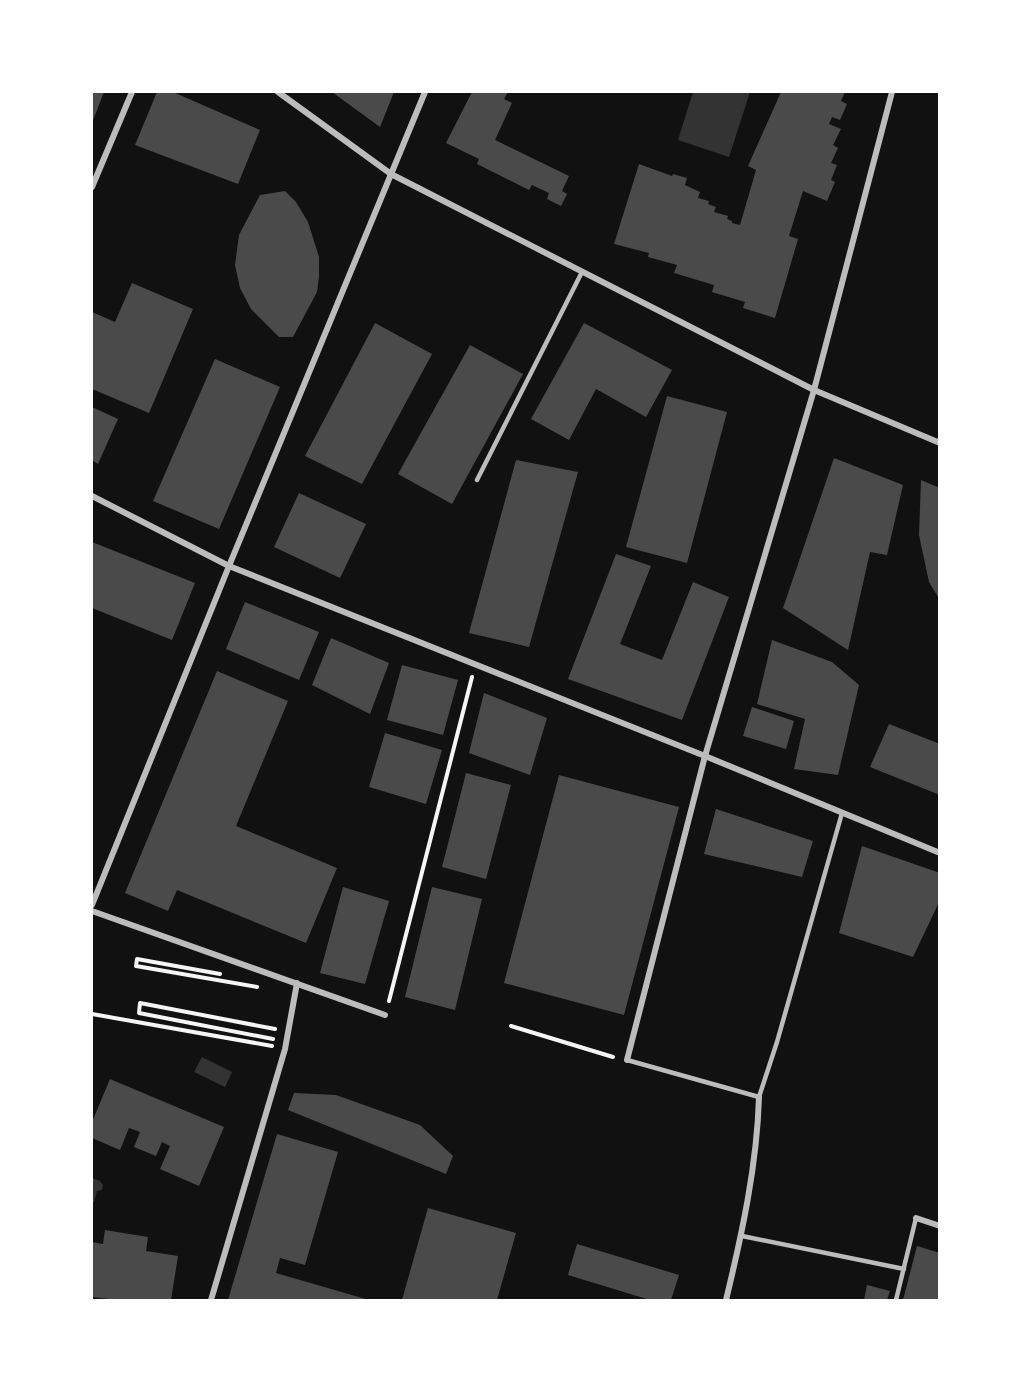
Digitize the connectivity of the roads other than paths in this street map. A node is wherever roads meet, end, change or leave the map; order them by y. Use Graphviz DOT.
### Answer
graph roads {
  1 [pos="132,92"];
  2 [pos="278,92"];
  3 [pos="425,92"];
  4 [pos="892,92"];
  5 [pos="391,174"];
  6 [pos="92,187"];
  7 [pos="582,272"];
  8 [pos="814,390"];
  9 [pos="939,443"];
  10 [pos="477,480"];
  11 [pos="92,496"];
  12 [pos="229,566"];
  13 [pos="705,756"];
  14 [pos="842,813"];
  15 [pos="939,854"];
  16 [pos="92,906"];
  17 [pos="92,910"];
  18 [pos="297,983"];
  19 [pos="385,1015"];
  20 [pos="627,1060"];
  21 [pos="759,1097"];
  22 [pos="916,1218"];
  23 [pos="939,1226"];
  24 [pos="741,1236"];
  25 [pos="904,1269"];
  26 [pos="211,1300"];
  27 [pos="726,1300"];
  28 [pos="896,1300"];
  1 -- 6 [label="street"];
  2 -- 5 [label="street"];
  3 -- 5 [label="street"];
  4 -- 8 [label="street"];
  5 -- 7 [label="street"];
  5 -- 12 [label="street"];
  7 -- 8 [label="street"];
  7 -- 10 [label="lane"];
  8 -- 9 [label="street"];
  8 -- 13 [label="street"];
  11 -- 12 [label="street"];
  12 -- 13 [label="street"];
  12 -- 16 [label="street"];
  13 -- 14 [label="street"];
  13 -- 20 [label="street"];
  14 -- 15 [label="street"];
  14 -- 21 [label="lane"];
  17 -- 18 [label="street"];
  18 -- 19 [label="street"];
  18 -- 26 [label="street"];
  20 -- 21 [label="lane"];
  21 -- 24 [label="street"];
  22 -- 23 [label="street"];
  22 -- 25 [label="lane"];
  24 -- 25 [label="lane"];
  24 -- 27 [label="street"];
  25 -- 28 [label="lane"];
}
